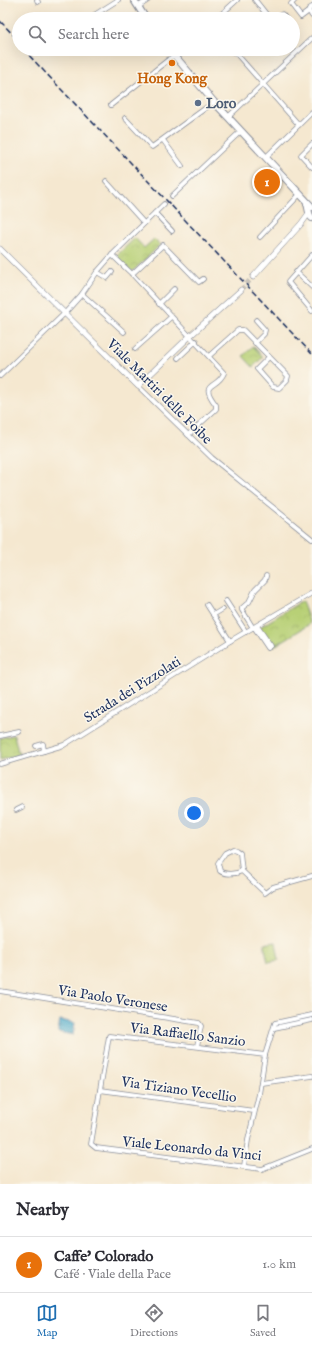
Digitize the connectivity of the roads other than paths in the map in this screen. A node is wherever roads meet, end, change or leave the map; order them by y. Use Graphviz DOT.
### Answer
graph roads {
  1 [pos="118,0"];
  2 [pos="134,0"];
  3 [pos="148,0"];
  4 [pos="237,0"];
  5 [pos="255,0"];
  6 [pos="295,0"];
  7 [pos="138,7"];
  8 [pos="312,7"];
  9 [pos="99,12"];
  10 [pos="141,12"];
  11 [pos="224,12"];
  12 [pos="264,12"];
  13 [pos="297,12"];
  14 [pos="309,12"];
  15 [pos="300,16"];
  16 [pos="312,16"];
  17 [pos="312,38"];
  18 [pos="300,49"];
  19 [pos="174,56"];
  20 [pos="238,56"];
  21 [pos="292,56"];
  22 [pos="262,84"];
  23 [pos="214,102"];
  24 [pos="111,104"];
  25 [pos="312,112"];
  26 [pos="228,117"];
  27 [pos="125,118"];
  28 [pos="299,125"];
  29 [pos="241,130"];
  30 [pos="163,140"];
  31 [pos="312,144"];
  32 [pos="266,157"];
  33 [pos="182,166"];
  34 [pos="312,167"];
  35 [pos="106,181"];
  36 [pos="300,194"];
  37 [pos="172,196"];
  38 [pos="164,204"];
  39 [pos="155,213"];
  40 [pos="311,213"];
  41 [pos="144,224"];
  42 [pos="172,231"];
  43 [pos="260,237"];
  44 [pos="0,249"];
  45 [pos="112,255"];
  46 [pos="312,255"];
  47 [pos="97,272"];
  48 [pos="112,272"];
  49 [pos="296,272"];
  50 [pos="132,274"];
  51 [pos="253,277"];
  52 [pos="204,279"];
  53 [pos="312,287"];
  54 [pos="174,289"];
  55 [pos="241,290"];
  56 [pos="82,294"];
  57 [pos="159,304"];
  58 [pos="312,312"];
  59 [pos="65,313"];
  60 [pos="171,317"];
  61 [pos="256,320"];
  62 [pos="124,332"];
  63 [pos="190,336"];
  64 [pos="196,342"];
  65 [pos="255,343"];
  66 [pos="135,349"];
  67 [pos="209,356"];
  68 [pos="269,357"];
  69 [pos="178,358"];
  70 [pos="0,376"];
  71 [pos="138,386"];
  72 [pos="188,435"];
  73 [pos="312,539"];
  74 [pos="266,576"];
  75 [pos="312,593"];
  76 [pos="226,601"];
  77 [pos="207,605"];
  78 [pos="223,609"];
  79 [pos="213,615"];
  80 [pos="255,627"];
  81 [pos="246,632"];
  82 [pos="230,641"];
  83 [pos="268,648"];
  84 [pos="19,732"];
  85 [pos="0,736"];
  86 [pos="36,746"];
  87 [pos="44,751"];
  88 [pos="0,764"];
  89 [pos="22,807"];
  90 [pos="16,810"];
  91 [pos="242,871"];
  92 [pos="312,876"];
  93 [pos="0,992"];
  94 [pos="312,1015"];
  95 [pos="312,1020"];
  96 [pos="274,1028"];
  97 [pos="197,1046"];
  98 [pos="264,1055"];
  99 [pos="312,1076"];
  100 [pos="261,1083"];
  101 [pos="100,1090"];
  102 [pos="254,1111"];
  103 [pos="312,1149"];
  104 [pos="244,1166"];
  1 -- 9 [label="street"];
  2 -- 7 [label="main road"];
  3 -- 7 [label="street"];
  4 -- 11 [label="street"];
  5 -- 12 [label="street"];
  6 -- 13 [label="street"];
  7 -- 10 [label="main road"];
  8 -- 14 [label="street"];
  14 -- 15 [label="street"];
  14 -- 16 [label="street"];
  17 -- 18 [label="street"];
  19 -- 23 [label="main road"];
  19 -- 24 [label="street"];
  20 -- 22 [label="street"];
  21 -- 22 [label="street"];
  22 -- 26 [label="street"];
  22 -- 28 [label="street"];
  23 -- 26 [label="main road"];
  23 -- 30 [label="street"];
  25 -- 28 [label="street"];
  26 -- 29 [label="main road"];
  27 -- 30 [label="street"];
  28 -- 32 [label="street"];
  29 -- 32 [label="main road"];
  29 -- 37 [label="street"];
  30 -- 33 [label="street"];
  31 -- 34 [label="street"];
  32 -- 36 [label="main road"];
  35 -- 41 [label="street"];
  36 -- 40 [label="main road"];
  36 -- 43 [label="street"];
  38 -- 39 [label="street"];
  39 -- 41 [label="street"];
  39 -- 42 [label="street"];
  40 -- 51 [label="street"];
  41 -- 45 [label="street"];
  44 -- 59 [label="street, Viale Martiri delle Foibe"];
  45 -- 47 [label="street"];
  45 -- 50 [label="street"];
  46 -- 49 [label="street"];
  47 -- 48 [label="street"];
  47 -- 56 [label="street"];
  49 -- 53 [label="street"];
  49 -- 58 [label="street"];
  50 -- 52 [label="street"];
  50 -- 57 [label="street"];
  54 -- 57 [label="street"];
  55 -- 63 [label="street"];
  56 -- 59 [label="street"];
  56 -- 62 [label="street"];
  57 -- 60 [label="street"];
  59 -- 70 [label="street"];
  59 -- 71 [label="street, Viale Martiri delle Foibe"];
  60 -- 63 [label="street"];
  60 -- 66 [label="street"];
  61 -- 65 [label="street"];
  63 -- 64 [label="street"];
  63 -- 71 [label="street"];
  64 -- 67 [label="street"];
  64 -- 69 [label="street"];
  65 -- 67 [label="street"];
  65 -- 68 [label="street"];
  67 -- 72 [label="street"];
  68 -- 68 [label="street"];
  71 -- 72 [label="street, Viale Martiri delle Foibe"];
  72 -- 73 [label="street, Viale Martiri delle Foibe"];
  74 -- 80 [label="street"];
  75 -- 80 [label="street, Strada dei Pizzolati"];
  76 -- 81 [label="street"];
  77 -- 79 [label="street"];
  78 -- 79 [label="street"];
  79 -- 82 [label="street"];
  80 -- 81 [label="street, Strada dei Pizzolati"];
  80 -- 83 [label="street"];
  81 -- 82 [label="street, Strada dei Pizzolati"];
  82 -- 87 [label="street, Strada dei Pizzolati"];
  84 -- 85 [label="street"];
  86 -- 87 [label="street"];
  87 -- 88 [label="street, Strada dei Pizzolati"];
  89 -- 90 [label="street"];
  91 -- 91 [label="street"];
  91 -- 92 [label="street"];
  93 -- 97 [label="street, Via Paolo Veronese"];
  94 -- 96 [label="street"];
  95 -- 96 [label="street"];
  96 -- 98 [label="street"];
  97 -- 98 [label="street, Via Raffaello Sanzio"];
  97 -- 101 [label="street, Via Raffaello Sanzio"];
  98 -- 100 [label="street"];
  99 -- 100 [label="street"];
  100 -- 102 [label="street"];
  101 -- 102 [label="street, Via Tiziano Vecellio"];
  101 -- 104 [label="street, Viale Leonardo da Vinci"];
  102 -- 104 [label="street"];
  103 -- 104 [label="street, Viale Leonardo da Vinci"];
}
